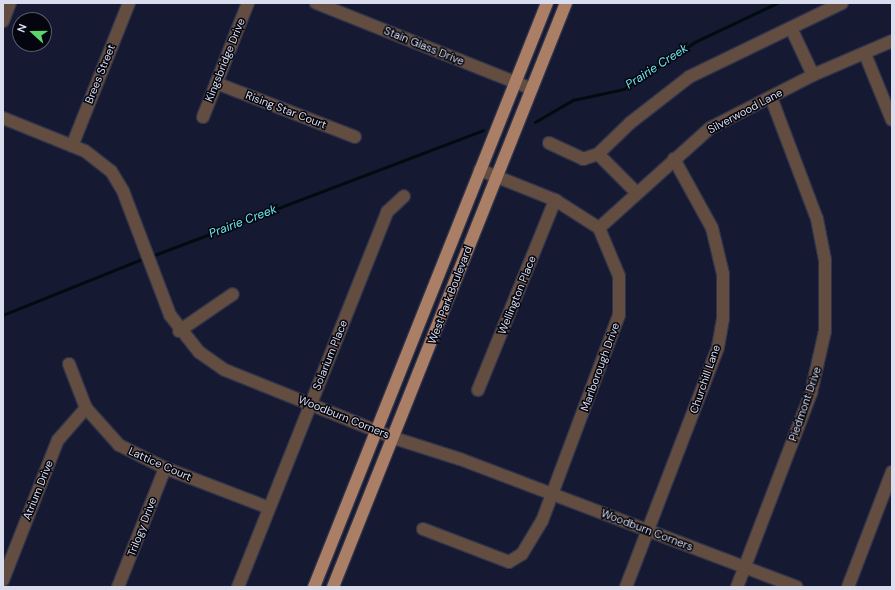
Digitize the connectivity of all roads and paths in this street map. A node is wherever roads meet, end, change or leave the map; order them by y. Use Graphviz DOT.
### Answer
graph roads {
  1 [pos="10,3"];
  2 [pos="129,3"];
  3 [pos="248,3"];
  4 [pos="316,3"];
  5 [pos="547,3"];
  6 [pos="566,3"];
  7 [pos="842,3"];
  8 [pos="3,21"];
  9 [pos="791,28"];
  10 [pos="892,41"];
  11 [pos="865,54"];
  12 [pos="813,75"];
  13 [pos="216,83"];
  14 [pos="516,83"];
  15 [pos="532,89"];
  16 [pos="771,97"];
  17 [pos="203,117"];
  18 [pos="3,118"];
  19 [pos="892,120"];
  20 [pos="355,137"];
  21 [pos="549,143"];
  22 [pos="72,146"];
  23 [pos="598,154"];
  24 [pos="674,158"];
  25 [pos="480,170"];
  26 [pos="496,177"];
  27 [pos="637,193"];
  28 [pos="404,196"];
  29 [pos="556,200"];
  30 [pos="599,228"];
  31 [pos="233,294"];
  32 [pos="180,331"];
  33 [pos="69,364"];
  34 [pos="478,390"];
  35 [pos="311,404"];
  36 [pos="86,408"];
  37 [pos="377,430"];
  38 [pos="394,438"];
  39 [pos="165,468"];
  40 [pos="892,472"];
  41 [pos="553,494"];
  42 [pos="269,508"];
  43 [pos="422,528"];
  44 [pos="649,531"];
  45 [pos="745,567"];
  46 [pos="3,580"];
  47 [pos="118,587"];
  48 [pos="238,587"];
  49 [pos="314,587"];
  50 [pos="333,587"];
  51 [pos="626,587"];
  52 [pos="738,587"];
  53 [pos="797,587"];
  54 [pos="848,587"];
  1 -- 8 [label="street"];
  2 -- 22 [label="street, Brees Street"];
  3 -- 13 [label="street, Kingsbridge Drive"];
  4 -- 14 [label="street, Stain Glass Drive"];
  5 -- 14 [label="main road, West Park Boulevard"];
  6 -- 15 [label="main road, West Park Boulevard"];
  7 -- 9 [label="street"];
  9 -- 12 [label="street"];
  9 -- 23 [label="street"];
  10 -- 11 [label="street, Silverwood Lane"];
  11 -- 12 [label="street, Silverwood Lane"];
  11 -- 19 [label="street"];
  12 -- 16 [label="street, Silverwood Lane"];
  13 -- 17 [label="street, Kingsbridge Drive"];
  13 -- 20 [label="street, Rising Star Court"];
  14 -- 15 [label="street, Stain Glass Drive"];
  14 -- 25 [label="main road, West Park Boulevard"];
  15 -- 26 [label="main road, West Park Boulevard"];
  16 -- 24 [label="street, Silverwood Lane"];
  16 -- 45 [label="street, Piedmont Drive"];
  18 -- 22 [label="street, Woodburn Corners"];
  21 -- 23 [label="street"];
  22 -- 32 [label="street, Woodburn Corners"];
  23 -- 27 [label="street"];
  24 -- 27 [label="street, Silverwood Lane"];
  24 -- 44 [label="street, Churchill Lane"];
  25 -- 26 [label="street"];
  25 -- 37 [label="main road, West Park Boulevard"];
  26 -- 29 [label="street"];
  26 -- 38 [label="main road, West Park Boulevard"];
  27 -- 30 [label="street, Silverwood Lane"];
  28 -- 35 [label="street, Solarium Place"];
  29 -- 30 [label="street"];
  29 -- 34 [label="street, Wellington Place"];
  30 -- 41 [label="street, Marlborough Drive"];
  31 -- 32 [label="street"];
  32 -- 35 [label="street, Woodburn Corners"];
  33 -- 36 [label="street, Lattice Court"];
  35 -- 37 [label="street, Woodburn Corners"];
  35 -- 42 [label="street, Solarium Place"];
  36 -- 39 [label="street, Lattice Court"];
  36 -- 46 [label="street, Atrium Drive"];
  37 -- 38 [label="street, Woodburn Corners"];
  37 -- 49 [label="main road, West Park Boulevard"];
  38 -- 41 [label="street, Woodburn Corners"];
  38 -- 50 [label="main road, West Park Boulevard"];
  39 -- 42 [label="street, Lattice Court"];
  39 -- 47 [label="street, Trilogy Drive"];
  40 -- 54 [label="street"];
  41 -- 43 [label="street, Marlborough Drive"];
  41 -- 44 [label="street, Woodburn Corners"];
  42 -- 48 [label="street, Solarium Place"];
  44 -- 45 [label="street, Woodburn Corners"];
  44 -- 51 [label="street, Churchill Lane"];
  45 -- 52 [label="street, Piedmont Drive"];
  45 -- 53 [label="street, Woodburn Corners"];
}
